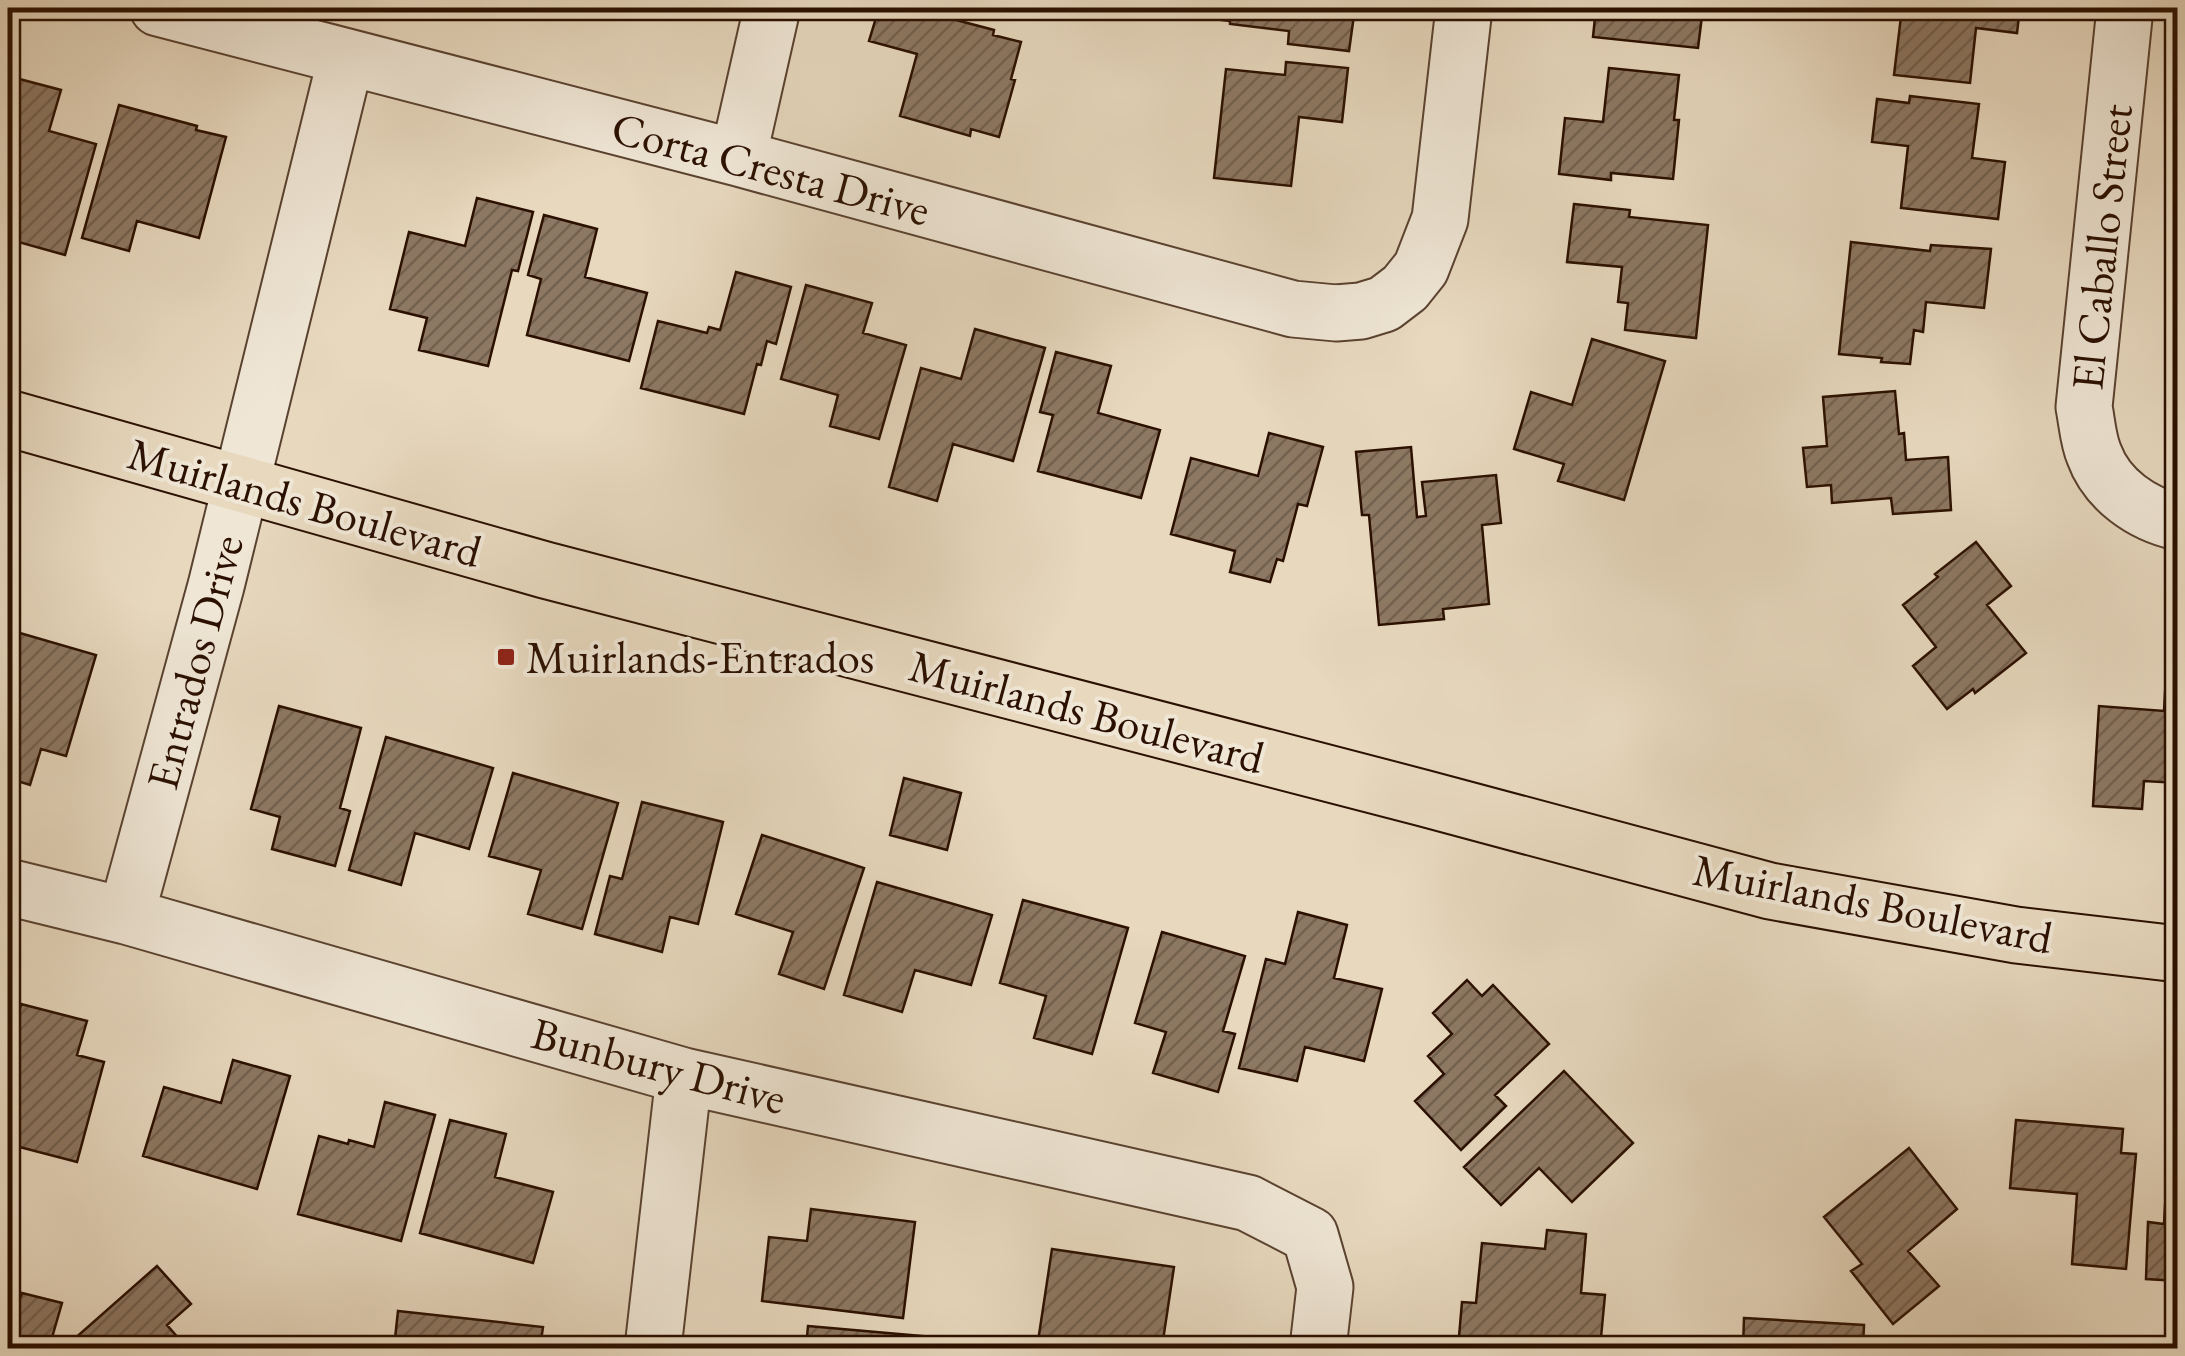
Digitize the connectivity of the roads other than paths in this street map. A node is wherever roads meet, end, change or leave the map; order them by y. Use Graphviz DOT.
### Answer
graph roads {
  1 [pos="158,8"];
  2 [pos="772,8"];
  3 [pos="1464,8"];
  4 [pos="2125,8"];
  5 [pos="346,58"];
  6 [pos="738,158"];
  7 [pos="8,418"];
  8 [pos="240,482"];
  9 [pos="2178,522"];
  10 [pos="8,886"];
  11 [pos="126,916"];
  12 [pos="2178,954"];
  13 [pos="684,1076"];
  14 [pos="653,1348"];
  15 [pos="1318,1348"];
  1 -- 5 [label="street, Corta Cresta Drive"];
  2 -- 6 [label="street"];
  3 -- 6 [label="street, Corta Cresta Drive"];
  4 -- 9 [label="street, El Caballo Street"];
  5 -- 6 [label="street, Corta Cresta Drive"];
  5 -- 8 [label="street, Entrados Drive"];
  7 -- 8 [label="main road, Muirlands Boulevard"];
  8 -- 11 [label="street, Entrados Drive"];
  8 -- 12 [label="main road, Muirlands Boulevard"];
  10 -- 11 [label="street, Bunbury Drive"];
  11 -- 13 [label="street, Bunbury Drive"];
  13 -- 14 [label="street"];
  13 -- 15 [label="street, Bunbury Drive"];
}
